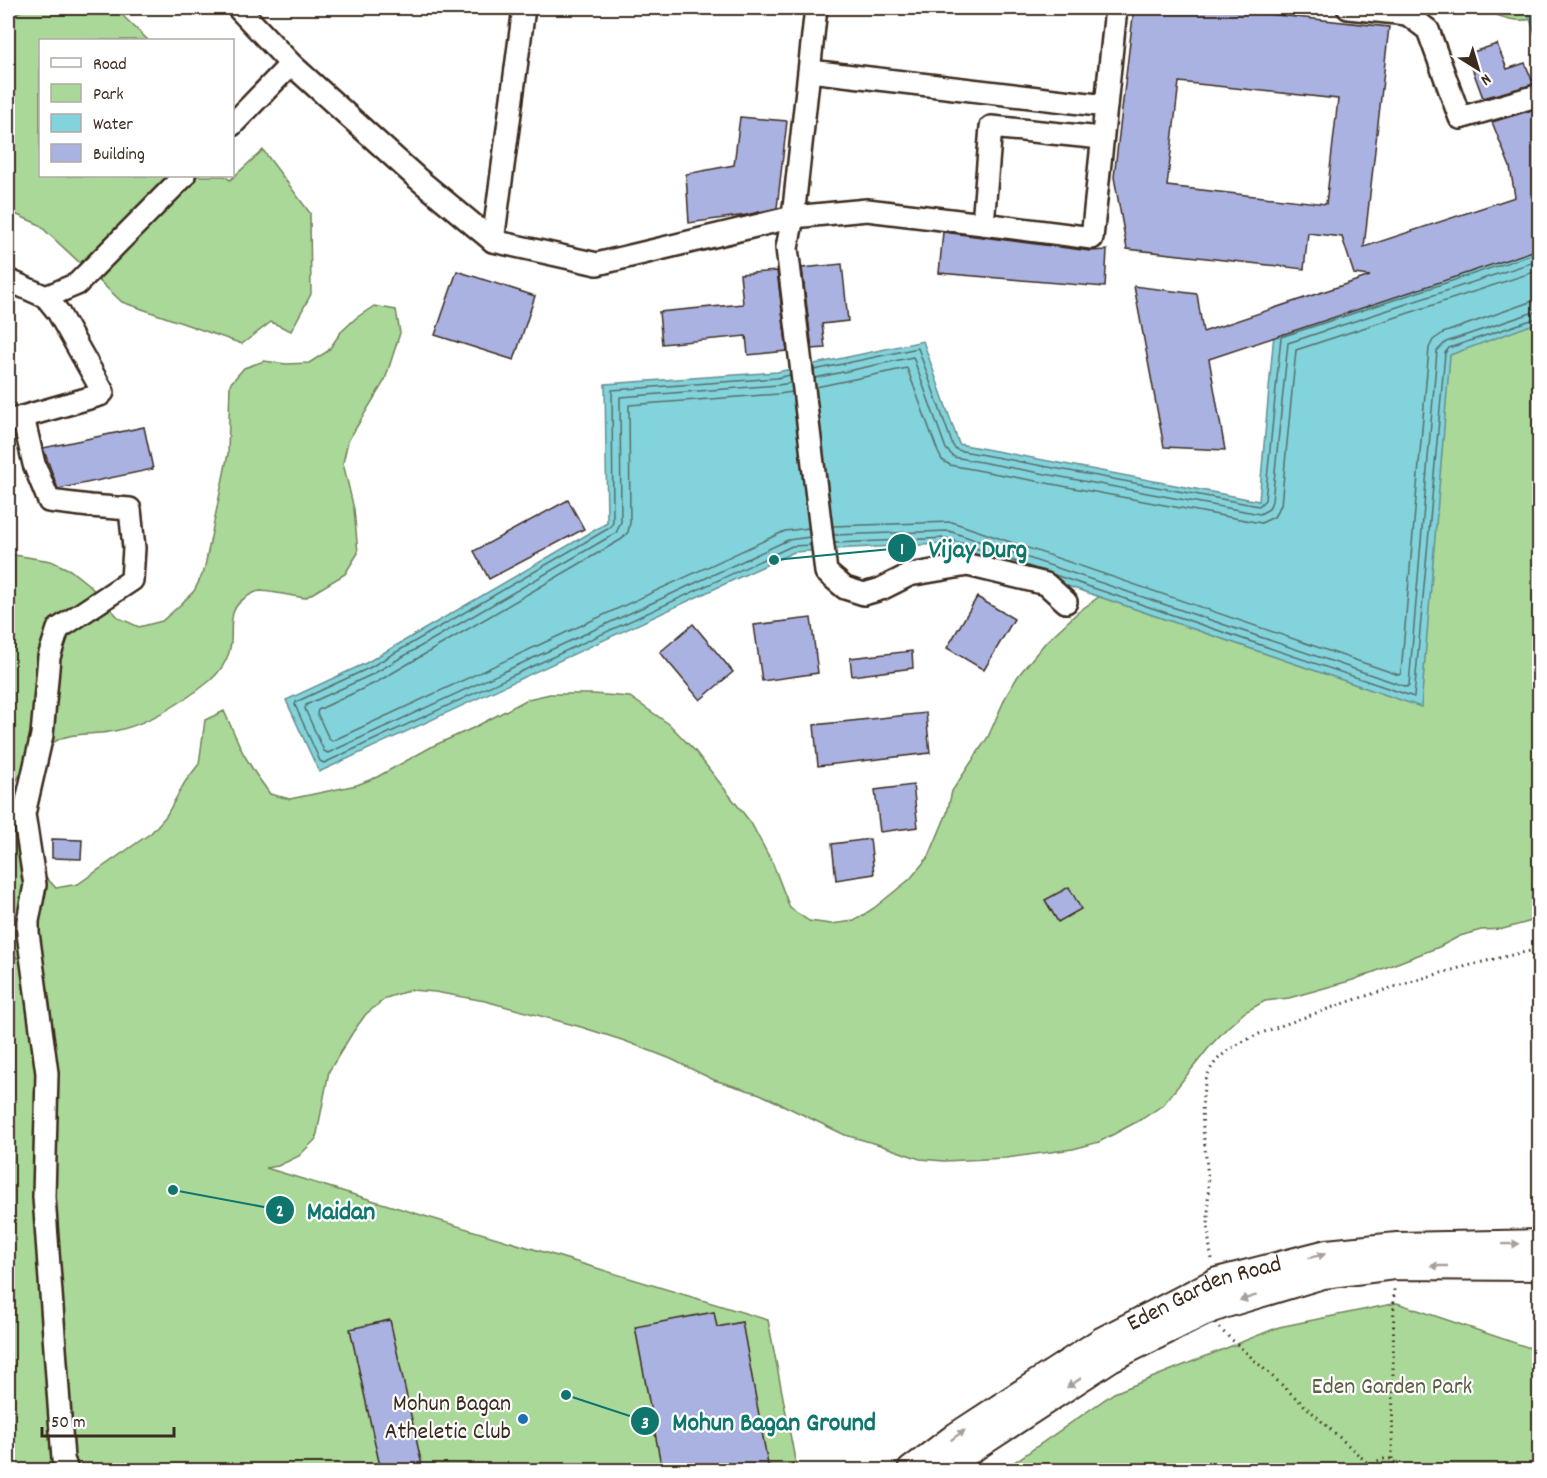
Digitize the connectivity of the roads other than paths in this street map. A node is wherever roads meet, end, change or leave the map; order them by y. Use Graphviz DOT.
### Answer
graph roads {
  1 [pos="238,8"];
  2 [pos="524,8"];
  3 [pos="816,8"];
  4 [pos="1116,8"];
  5 [pos="1348,8"];
  6 [pos="1407,11"];
  7 [pos="291,64"];
  8 [pos="810,71"];
  9 [pos="1539,95"];
  10 [pos="1106,106"];
  11 [pos="234,123"];
  12 [pos="1101,138"];
  13 [pos="183,177"];
  14 [pos="793,217"];
  15 [pos="983,224"];
  16 [pos="493,241"];
  17 [pos="8,280"];
  18 [pos="46,297"];
  19 [pos="15,419"];
  20 [pos="1066,602"];
  21 [pos="1539,1243"];
  22 [pos="1539,1267"];
  23 [pos="67,1470"];
  24 [pos="911,1470"];
  25 [pos="944,1470"];
  1 -- 7 [label="lane"];
  2 -- 16 [label="lane"];
  3 -- 8 [label="lane"];
  4 -- 10 [label="lane"];
  5 -- 6 [label="lane"];
  6 -- 9 [label="lane"];
  7 -- 11 [label="lane"];
  7 -- 16 [label="lane"];
  8 -- 10 [label="lane"];
  8 -- 14 [label="lane"];
  10 -- 12 [label="lane"];
  12 -- 15 [label="lane"];
  12 -- 15 [label="lane"];
  13 -- 18 [label="lane"];
  14 -- 15 [label="lane"];
  14 -- 16 [label="lane"];
  14 -- 20 [label="lane"];
  17 -- 18 [label="lane"];
  18 -- 19 [label="lane"];
  19 -- 23 [label="lane"];
  24 -- 21 [label="main road, Eden Garden Road, one-way"];
  22 -- 25 [label="main road, Eden Garden Road, one-way"];
}
